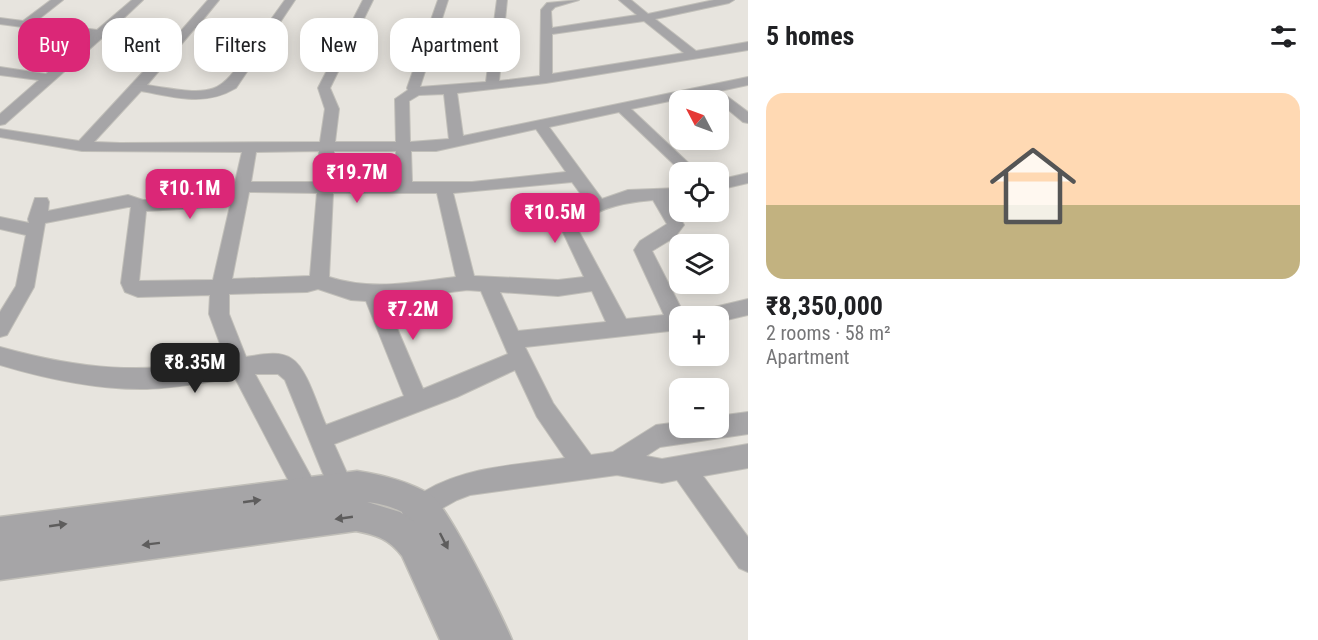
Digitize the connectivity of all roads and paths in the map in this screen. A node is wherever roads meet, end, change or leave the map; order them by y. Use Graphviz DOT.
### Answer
graph roads {
  1 [pos="58,0"];
  2 [pos="138,0"];
  3 [pos="214,0"];
  4 [pos="290,0"];
  5 [pos="368,0"];
  6 [pos="443,0"];
  7 [pos="502,0"];
  8 [pos="574,0"];
  9 [pos="624,0"];
  10 [pos="729,0"];
  11 [pos="648,17"];
  12 [pos="33,18"];
  13 [pos="278,18"];
  14 [pos="0,21"];
  15 [pos="18,23"];
  16 [pos="193,25"];
  17 [pos="90,32"];
  18 [pos="546,32"];
  19 [pos="100,33"];
  20 [pos="182,38"];
  21 [pos="748,46"];
  22 [pos="694,55"];
  23 [pos="0,71"];
  24 [pos="152,72"];
  25 [pos="240,72"];
  26 [pos="48,78"];
  27 [pos="546,79"];
  28 [pos="748,81"];
  29 [pos="492,85"];
  30 [pos="138,87"];
  31 [pos="709,88"];
  32 [pos="450,90"];
  33 [pos="416,91"];
  34 [pos="622,108"];
  35 [pos="748,118"];
  36 [pos="0,122"];
  37 [pos="541,126"];
  38 [pos="0,133"];
  39 [pos="457,142"];
  40 [pos="82,146"];
  41 [pos="327,146"];
  42 [pos="250,147"];
  43 [pos="404,147"];
  44 [pos="680,162"];
  45 [pos="576,176"];
  46 [pos="748,178"];
  47 [pos="729,182"];
  48 [pos="326,186"];
  49 [pos="405,188"];
  50 [pos="444,189"];
  51 [pos="242,194"];
  52 [pos="669,194"];
  53 [pos="658,195"];
  54 [pos="139,206"];
  55 [pos="598,206"];
  56 [pos="37,218"];
  57 [pos="0,224"];
  58 [pos="317,281"];
  59 [pos="597,283"];
  60 [pos="477,284"];
  61 [pos="221,287"];
  62 [pos="373,294"];
  63 [pos="671,306"];
  64 [pos="748,307"];
  65 [pos="729,311"];
  66 [pos="669,322"];
  67 [pos="0,329"];
  68 [pos="616,329"];
  69 [pos="516,349"];
  70 [pos="0,356"];
  71 [pos="240,366"];
  72 [pos="417,401"];
  73 [pos="748,423"];
  74 [pos="729,425"];
  75 [pos="669,434"];
  76 [pos="320,438"];
  77 [pos="748,456"];
  78 [pos="617,463"];
  79 [pos="585,467"];
  80 [pos="683,468"];
  81 [pos="342,489"];
  82 [pos="422,507"];
  83 [pos="309,508"];
  84 [pos="394,525"];
  85 [pos="0,532"];
  86 [pos="748,559"];
  87 [pos="0,564"];
  88 [pos="458,640"];
  89 [pos="494,640"];
  1 -- 12 [label="street"];
  2 -- 19 [label="street"];
  3 -- 16 [label="street"];
  4 -- 13 [label="street"];
  5 -- 41 [label="street"];
  6 -- 33 [label="street"];
  7 -- 29 [label="street"];
  8 -- 18 [label="street"];
  9 -- 11 [label="street"];
  10 -- 11 [label="street"];
  11 -- 18 [label="street"];
  11 -- 22 [label="street"];
  14 -- 15 [label="street"];
  16 -- 20 [label="street"];
  17 -- 19 [label="street"];
  18 -- 27 [label="street"];
  19 -- 26 [label="street"];
  21 -- 22 [label="street"];
  22 -- 27 [label="street"];
  23 -- 26 [label="street"];
  24 -- 30 [label="street"];
  25 -- 30 [label="street"];
  26 -- 36 [label="street"];
  27 -- 29 [label="street"];
  28 -- 31 [label="street"];
  29 -- 32 [label="street"];
  30 -- 40 [label="street"];
  31 -- 34 [label="street"];
  31 -- 35 [label="street"];
  32 -- 33 [label="street"];
  32 -- 39 [label="street"];
  33 -- 43 [label="street"];
  34 -- 37 [label="street"];
  34 -- 44 [label="street"];
  37 -- 39 [label="street"];
  37 -- 45 [label="street"];
  38 -- 40 [label="street"];
  39 -- 43 [label="street"];
  40 -- 42 [label="street"];
  41 -- 42 [label="street"];
  41 -- 43 [label="street"];
  41 -- 48 [label="street"];
  42 -- 51 [label="street"];
  43 -- 49 [label="street"];
  45 -- 50 [label="street"];
  45 -- 55 [label="street"];
  46 -- 47 [label="street"];
  48 -- 49 [label="street"];
  48 -- 51 [label="street"];
  48 -- 58 [label="street"];
  49 -- 50 [label="street"];
  50 -- 60 [label="street"];
  51 -- 54 [label="street"];
  51 -- 61 [label="street"];
  52 -- 53 [label="street"];
  53 -- 55 [label="street"];
  53 -- 63 [label="street"];
  54 -- 56 [label="street"];
  54 -- 61 [label="street"];
  55 -- 59 [label="street"];
  56 -- 57 [label="street"];
  56 -- 67 [label="street"];
  58 -- 61 [label="street"];
  58 -- 62 [label="street"];
  59 -- 60 [label="street"];
  59 -- 68 [label="street"];
  60 -- 62 [label="street"];
  60 -- 69 [label="street"];
  61 -- 71 [label="street"];
  62 -- 72 [label="street"];
  64 -- 65 [label="street"];
  66 -- 68 [label="street"];
  68 -- 69 [label="street"];
  69 -- 72 [label="street"];
  69 -- 79 [label="street"];
  70 -- 71 [label="street"];
  71 -- 76 [label="street"];
  71 -- 83 [label="street"];
  72 -- 76 [label="street"];
  73 -- 74 [label="street"];
  75 -- 78 [label="street"];
  76 -- 81 [label="street"];
  77 -- 80 [label="street"];
  78 -- 79 [label="street"];
  78 -- 80 [label="street"];
  79 -- 82 [label="street"];
  80 -- 86 [label="street"];
  81 -- 82 [label="street"];
  81 -- 83 [label="street"];
  82 -- 84 [label="street"];
  82 -- 89 [label="street, one-way"];
  84 -- 83 [label="street, one-way"];
  85 -- 83 [label="street, one-way"];
  83 -- 87 [label="street, one-way"];
  84 -- 88 [label="street"];
}
